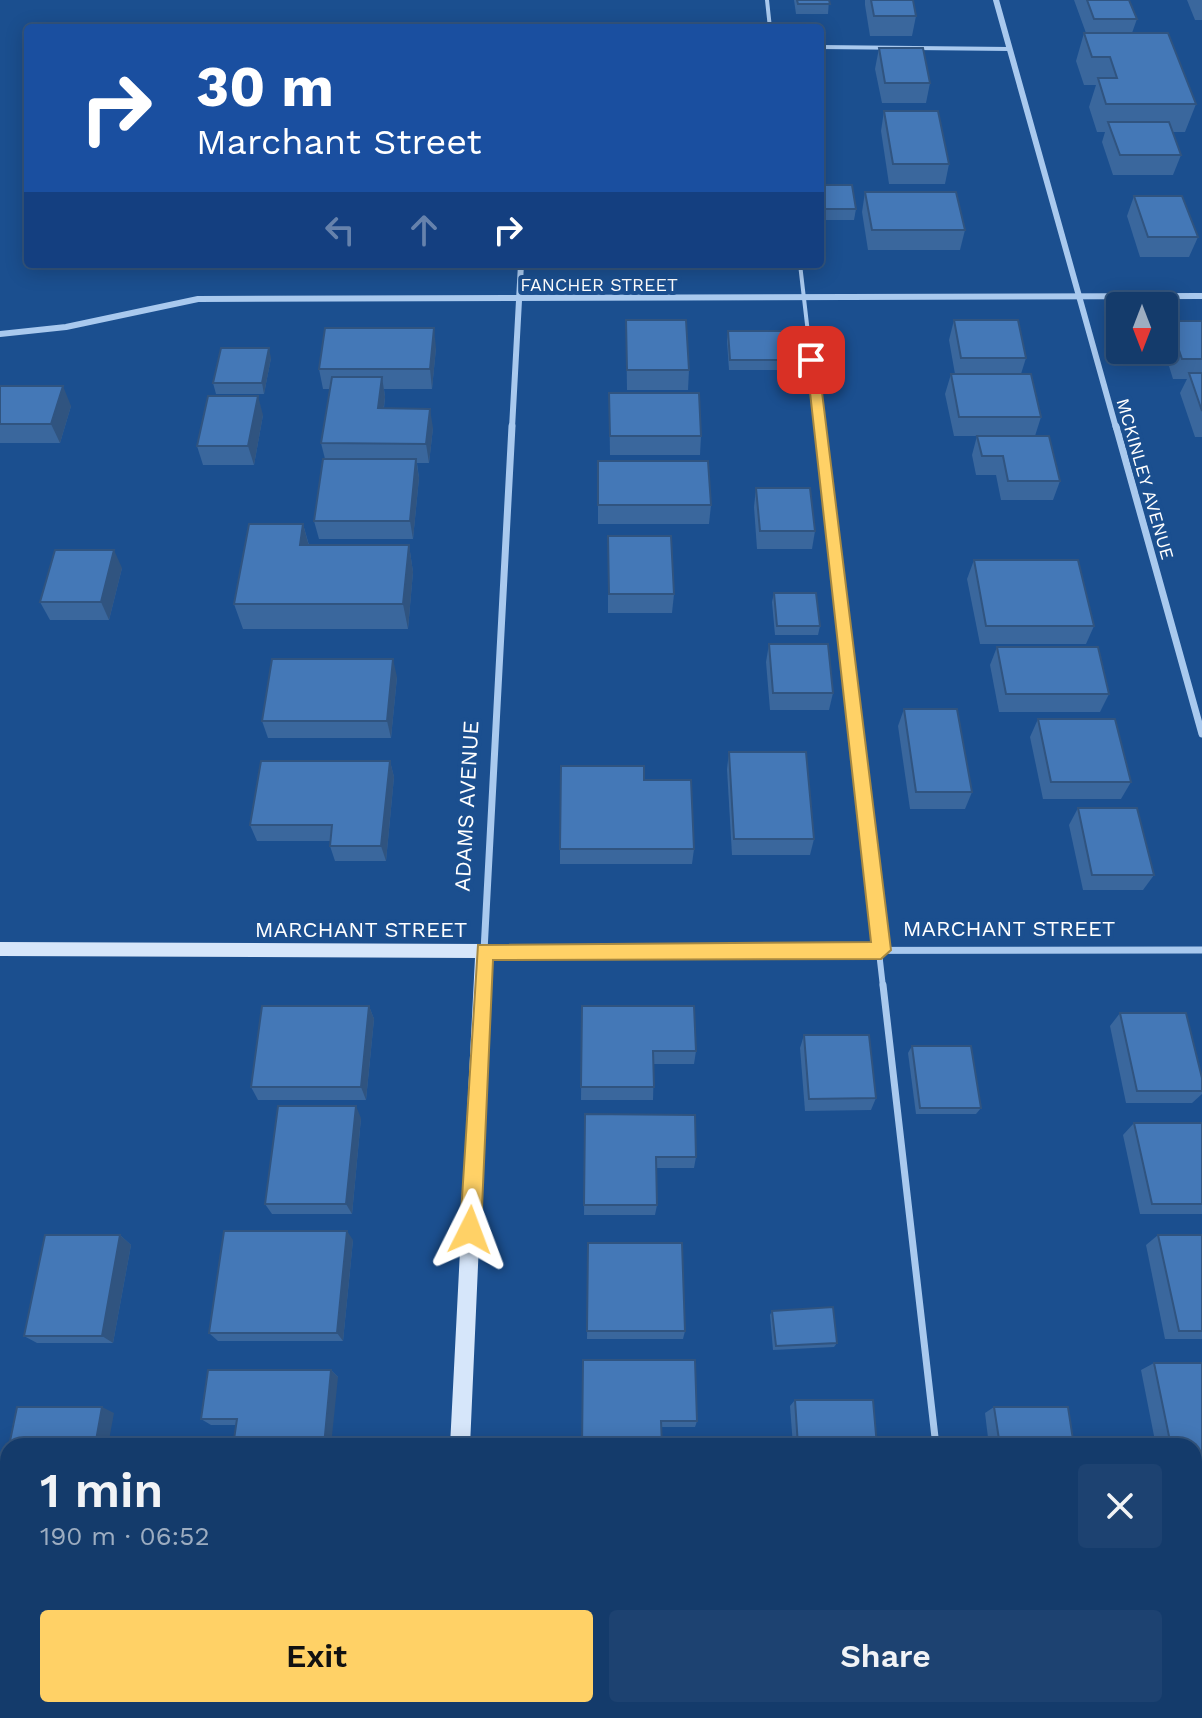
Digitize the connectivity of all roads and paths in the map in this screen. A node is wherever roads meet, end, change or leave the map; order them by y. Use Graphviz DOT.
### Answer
graph roads {
  1 [pos="767,0"];
  2 [pos="996,0"];
  3 [pos="770,24"];
  4 [pos="824,47"];
  5 [pos="1010,49"];
  6 [pos="521,268"];
  7 [pos="800,268"];
  8 [pos="1079,296"];
  9 [pos="1202,296"];
  10 [pos="804,298"];
  11 [pos="519,299"];
  12 [pos="0,334"];
  13 [pos="1202,734"];
  14 [pos="0,949"];
  15 [pos="881,950"];
  16 [pos="1202,950"];
  17 [pos="484,951"];
  18 [pos="460,1438"];
  19 [pos="935,1438"];
  1 -- 3 [label="lane"];
  2 -- 5 [label="street, MCKINLEY AVENUE"];
  4 -- 5 [label="lane"];
  5 -- 8 [label="street, MCKINLEY AVENUE"];
  6 -- 11 [label="street, ADAMS AVENUE"];
  7 -- 10 [label="lane"];
  8 -- 9 [label="street, FANCHER STREET"];
  8 -- 10 [label="street, FANCHER STREET"];
  8 -- 13 [label="street, MCKINLEY AVENUE"];
  10 -- 11 [label="street, FANCHER STREET"];
  10 -- 15 [label="lane"];
  11 -- 12 [label="street, FANCHER STREET"];
  11 -- 17 [label="street, ADAMS AVENUE"];
  14 -- 17 [label="street, MARCHANT STREET"];
  15 -- 16 [label="street, MARCHANT STREET"];
  15 -- 17 [label="street, MARCHANT STREET"];
  15 -- 19 [label="lane"];
  17 -- 18 [label="street, ADAMS AVENUE"];
}
